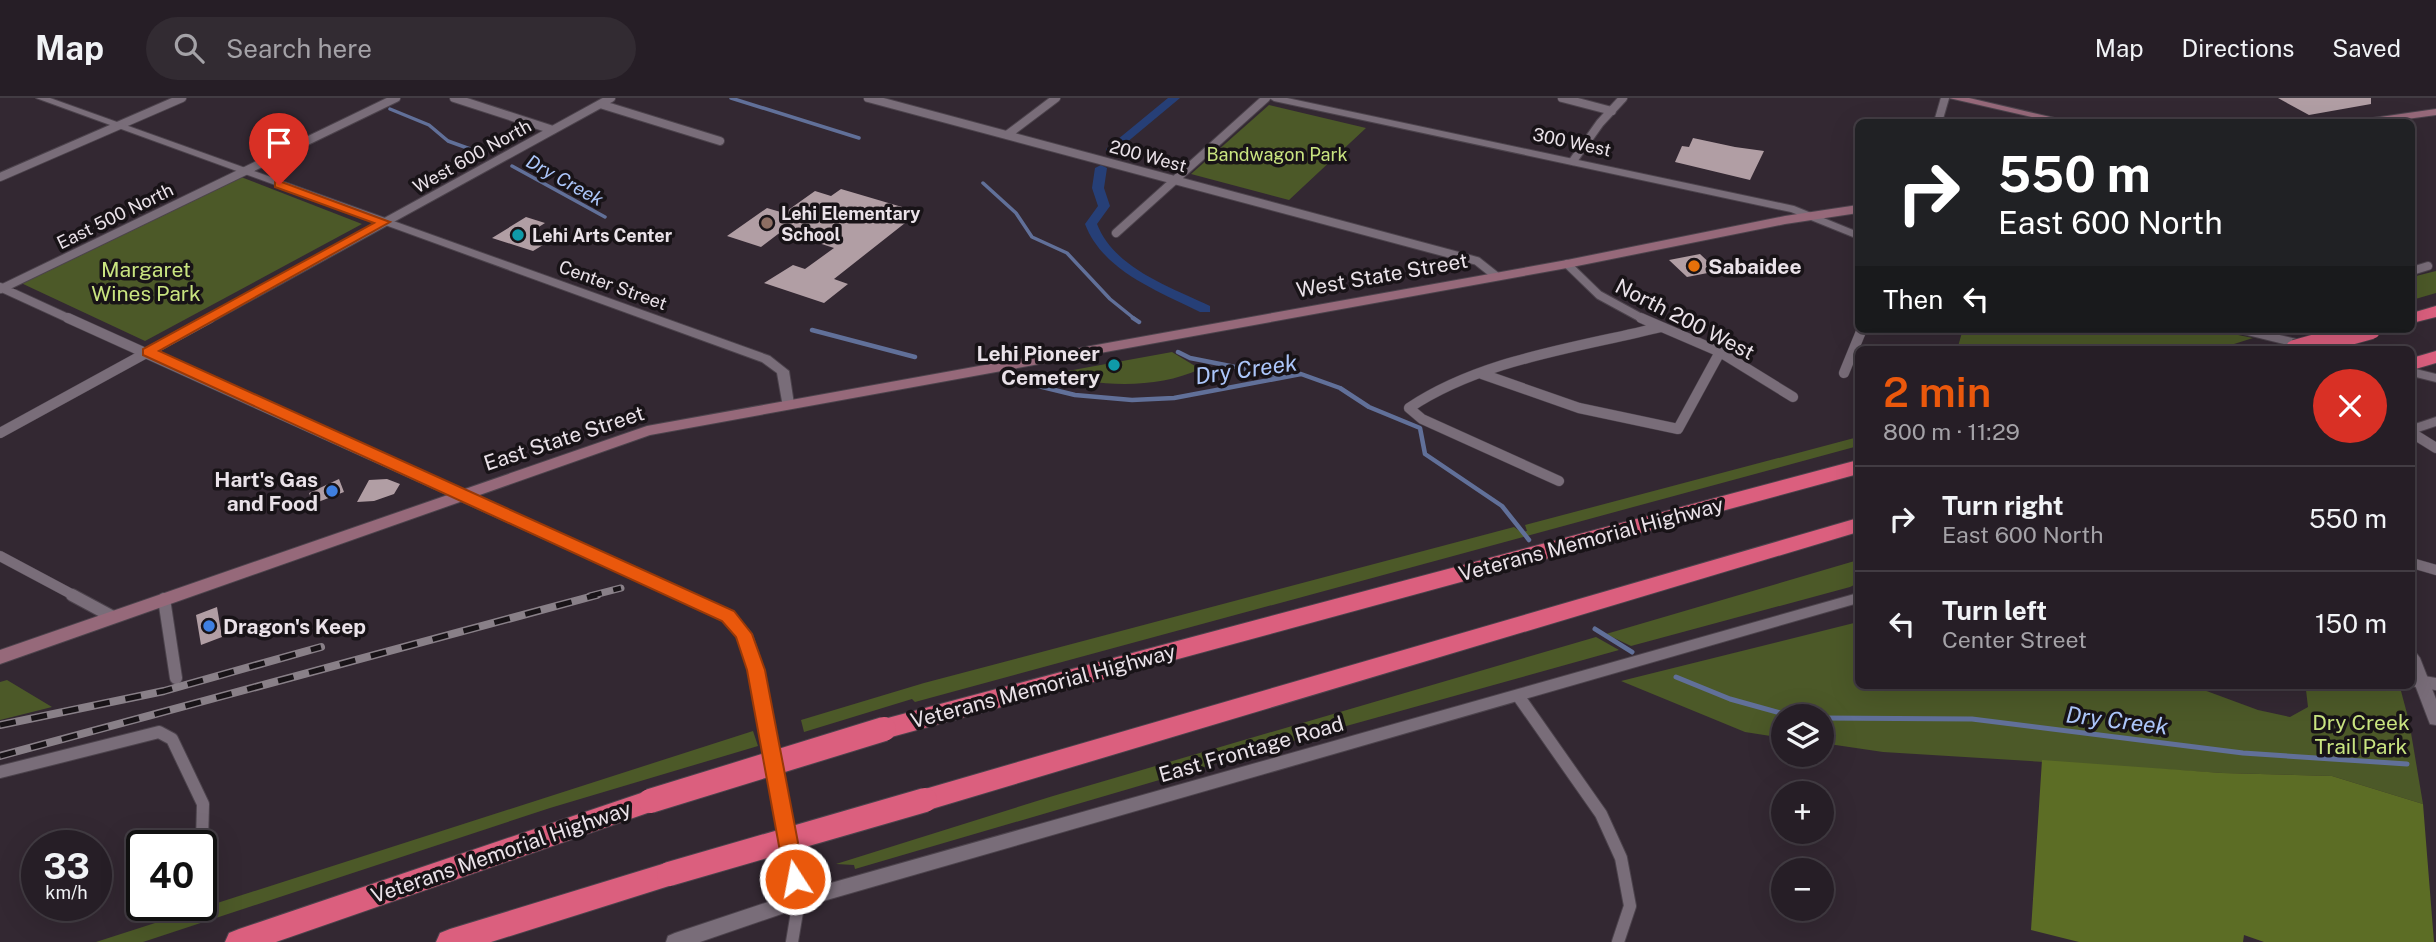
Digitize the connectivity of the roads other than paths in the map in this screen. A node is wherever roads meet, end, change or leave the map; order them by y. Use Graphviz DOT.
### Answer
graph roads {
  1 [pos="41,98"];
  2 [pos="182,98"];
  3 [pos="396,98"];
  4 [pos="454,98"];
  5 [pos="611,98"];
  6 [pos="868,98"];
  7 [pos="1056,98"];
  8 [pos="1266,98"];
  9 [pos="1274,98"];
  10 [pos="1562,98"];
  11 [pos="1623,98"];
  12 [pos="1945,98"];
  13 [pos="1954,98"];
  14 [pos="600,104"];
  15 [pos="1612,111"];
  16 [pos="2436,111"];
  17 [pos="1939,119"];
  18 [pos="2053,119"];
  19 [pos="2385,119"];
  20 [pos="117,126"];
  21 [pos="553,130"];
  22 [pos="1007,135"];
  23 [pos="720,141"];
  24 [pos="1573,161"];
  25 [pos="244,172"];
  26 [pos="0,177"];
  27 [pos="1175,180"];
  28 [pos="1855,209"];
  29 [pos="1809,216"];
  30 [pos="384,222"];
  31 [pos="1116,233"];
  32 [pos="1855,235"];
  33 [pos="2415,263"];
  34 [pos="1567,264"];
  35 [pos="2415,270"];
  36 [pos="1496,276"];
  37 [pos="1,288"];
  38 [pos="2436,312"];
  39 [pos="2415,317"];
  40 [pos="1661,327"];
  41 [pos="2255,333"];
  42 [pos="2356,333"];
  43 [pos="1855,346"];
  44 [pos="2308,346"];
  45 [pos="2309,346"];
  46 [pos="148,352"];
  47 [pos="1720,352"];
  48 [pos="2436,357"];
  49 [pos="2415,363"];
  50 [pos="1844,373"];
  51 [pos="2415,373"];
  52 [pos="1482,374"];
  53 [pos="2436,378"];
  54 [pos="913,382"];
  55 [pos="1793,397"];
  56 [pos="788,404"];
  57 [pos="2436,421"];
  58 [pos="2415,430"];
  59 [pos="0,433"];
  60 [pos="2415,433"];
  61 [pos="2436,448"];
  62 [pos="1855,468"];
  63 [pos="1559,481"];
  64 [pos="459,495"];
  65 [pos="1855,526"];
  66 [pos="0,556"];
  67 [pos="2415,564"];
  68 [pos="2436,570"];
  69 [pos="164,599"];
  70 [pos="1855,599"];
  71 [pos="113,617"];
  72 [pos="0,657"];
  73 [pos="2415,664"];
  74 [pos="176,678"];
  75 [pos="2424,682"];
  76 [pos="1519,697"];
  77 [pos="2436,719"];
  78 [pos="0,772"];
  79 [pos="202,830"];
  80 [pos="799,900"];
  81 [pos="239,942"];
  82 [pos="450,942"];
  83 [pos="674,942"];
  84 [pos="792,942"];
  85 [pos="1618,942"];
  1 -- 20 [label="street, Center Street"];
  2 -- 20 [label="street"];
  3 -- 25 [label="street, East 500 North"];
  4 -- 21 [label="street"];
  5 -- 14 [label="street, West 600 North"];
  6 -- 22 [label="street, 200 West"];
  7 -- 22 [label="street"];
  8 -- 27 [label="street"];
  9 -- 24 [label="street, 300 West"];
  10 -- 15 [label="street"];
  11 -- 15 [label="street"];
  12 -- 17 [label="street"];
  13 -- 18 [label="main road"];
  14 -- 21 [label="street, West 600 North"];
  14 -- 23 [label="street"];
  15 -- 24 [label="street"];
  16 -- 19 [label="main road"];
  20 -- 25 [label="street, Center Street"];
  20 -- 26 [label="street"];
  21 -- 30 [label="street, West 600 North"];
  22 -- 27 [label="street, 200 West"];
  24 -- 29 [label="street, 300 West"];
  25 -- 30 [label="street, Center Street"];
  25 -- 37 [label="street, East 500 North"];
  27 -- 31 [label="street"];
  27 -- 36 [label="street, 200 West"];
  28 -- 29 [label="main road, West State Street"];
  29 -- 32 [label="street, 300 West"];
  29 -- 34 [label="main road, West State Street"];
  30 -- 46 [label="street, West 600 North"];
  30 -- 56 [label="street, Center Street"];
  33 -- 35 [label="street"];
  34 -- 36 [label="main road, West State Street"];
  34 -- 40 [label="street, North 200 West"];
  36 -- 54 [label="main road, West State Street"];
  37 -- 46 [label="street"];
  38 -- 39 [label="highway"];
  40 -- 47 [label="street, North 200 West"];
  40 -- 52 [label="street"];
  41 -- 44 [label="street"];
  42 -- 45 [label="highway, bridge"];
  43 -- 50 [label="street"];
  46 -- 59 [label="street, West 600 North"];
  46 -- 64 [label="street"];
  47 -- 52 [label="street"];
  47 -- 55 [label="street, North 200 West"];
  48 -- 49 [label="highway"];
  51 -- 53 [label="street"];
  52 -- 63 [label="street"];
  54 -- 56 [label="main road, East State Street"];
  56 -- 64 [label="main road, East State Street"];
  57 -- 58 [label="street"];
  60 -- 61 [label="street"];
  62 -- 81 [label="highway, Veterans Memorial Highway, bridge"];
  64 -- 69 [label="main road, East State Street"];
  64 -- 80 [label="street"];
  65 -- 82 [label="highway, bridge"];
  66 -- 71 [label="street"];
  67 -- 68 [label="street"];
  69 -- 71 [label="main road, East State Street"];
  69 -- 74 [label="street"];
  70 -- 76 [label="street, East Frontage Road"];
  71 -- 72 [label="main road, East State Street"];
  73 -- 75 [label="street"];
  75 -- 77 [label="street"];
  76 -- 80 [label="street, East Frontage Road"];
  76 -- 85 [label="street"];
  78 -- 79 [label="street"];
  80 -- 83 [label="street, East Frontage Road"];
  80 -- 84 [label="street"];
}
